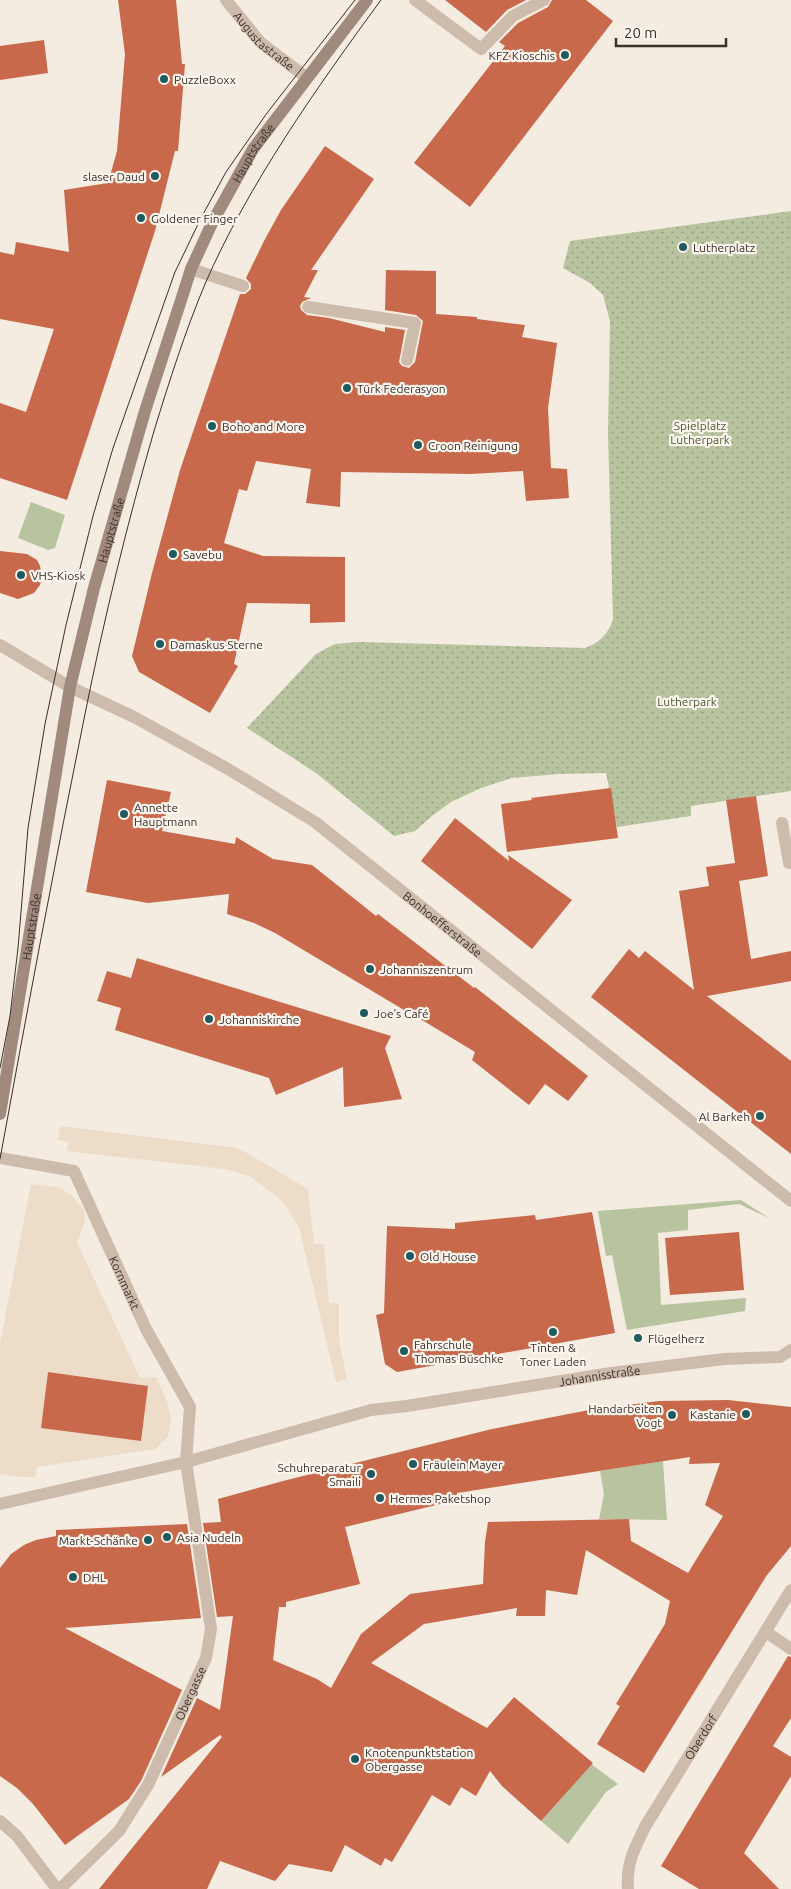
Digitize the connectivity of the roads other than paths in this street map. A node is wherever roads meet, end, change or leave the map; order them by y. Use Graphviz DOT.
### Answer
graph roads {
  1 [pos="226,0"];
  2 [pos="367,0"];
  3 [pos="415,0"];
  4 [pos="544,0"];
  5 [pos="307,78"];
  6 [pos="191,269"];
  7 [pos="243,286"];
  8 [pos="308,307"];
  9 [pos="407,360"];
  10 [pos="0,645"];
  11 [pos="70,687"];
  12 [pos="782,823"];
  13 [pos="791,863"];
  14 [pos="0,1114"];
  15 [pos="0,1158"];
  16 [pos="791,1201"];
  17 [pos="791,1350"];
  18 [pos="186,1462"];
  19 [pos="0,1504"];
  20 [pos="791,1590"];
  21 [pos="766,1632"];
  22 [pos="791,1649"];
  23 [pos="0,1821"];
  24 [pos="58,1889"];
  25 [pos="628,1889"];
  1 -- 5 [label="street, Augustastraße"];
  2 -- 5 [label="main road, Hauptstraße"];
  3 -- 4 [label="street"];
  5 -- 6 [label="main road, Hauptstraße"];
  6 -- 7 [label="street"];
  6 -- 11 [label="main road, Hauptstraße"];
  8 -- 9 [label="street"];
  10 -- 11 [label="street, Bonhoefferstraße"];
  11 -- 14 [label="main road, Hauptstraße"];
  11 -- 16 [label="street, Bonhoefferstraße"];
  12 -- 13 [label="street"];
  15 -- 18 [label="street, Kornmarkt"];
  17 -- 18 [label="street, Johannisstraße"];
  18 -- 19 [label="street, Johannisstraße"];
  18 -- 24 [label="street, Obergasse"];
  20 -- 21 [label="street, Oberdorf"];
  21 -- 22 [label="street"];
  21 -- 25 [label="street, Oberdorf"];
  23 -- 24 [label="street"];
}
